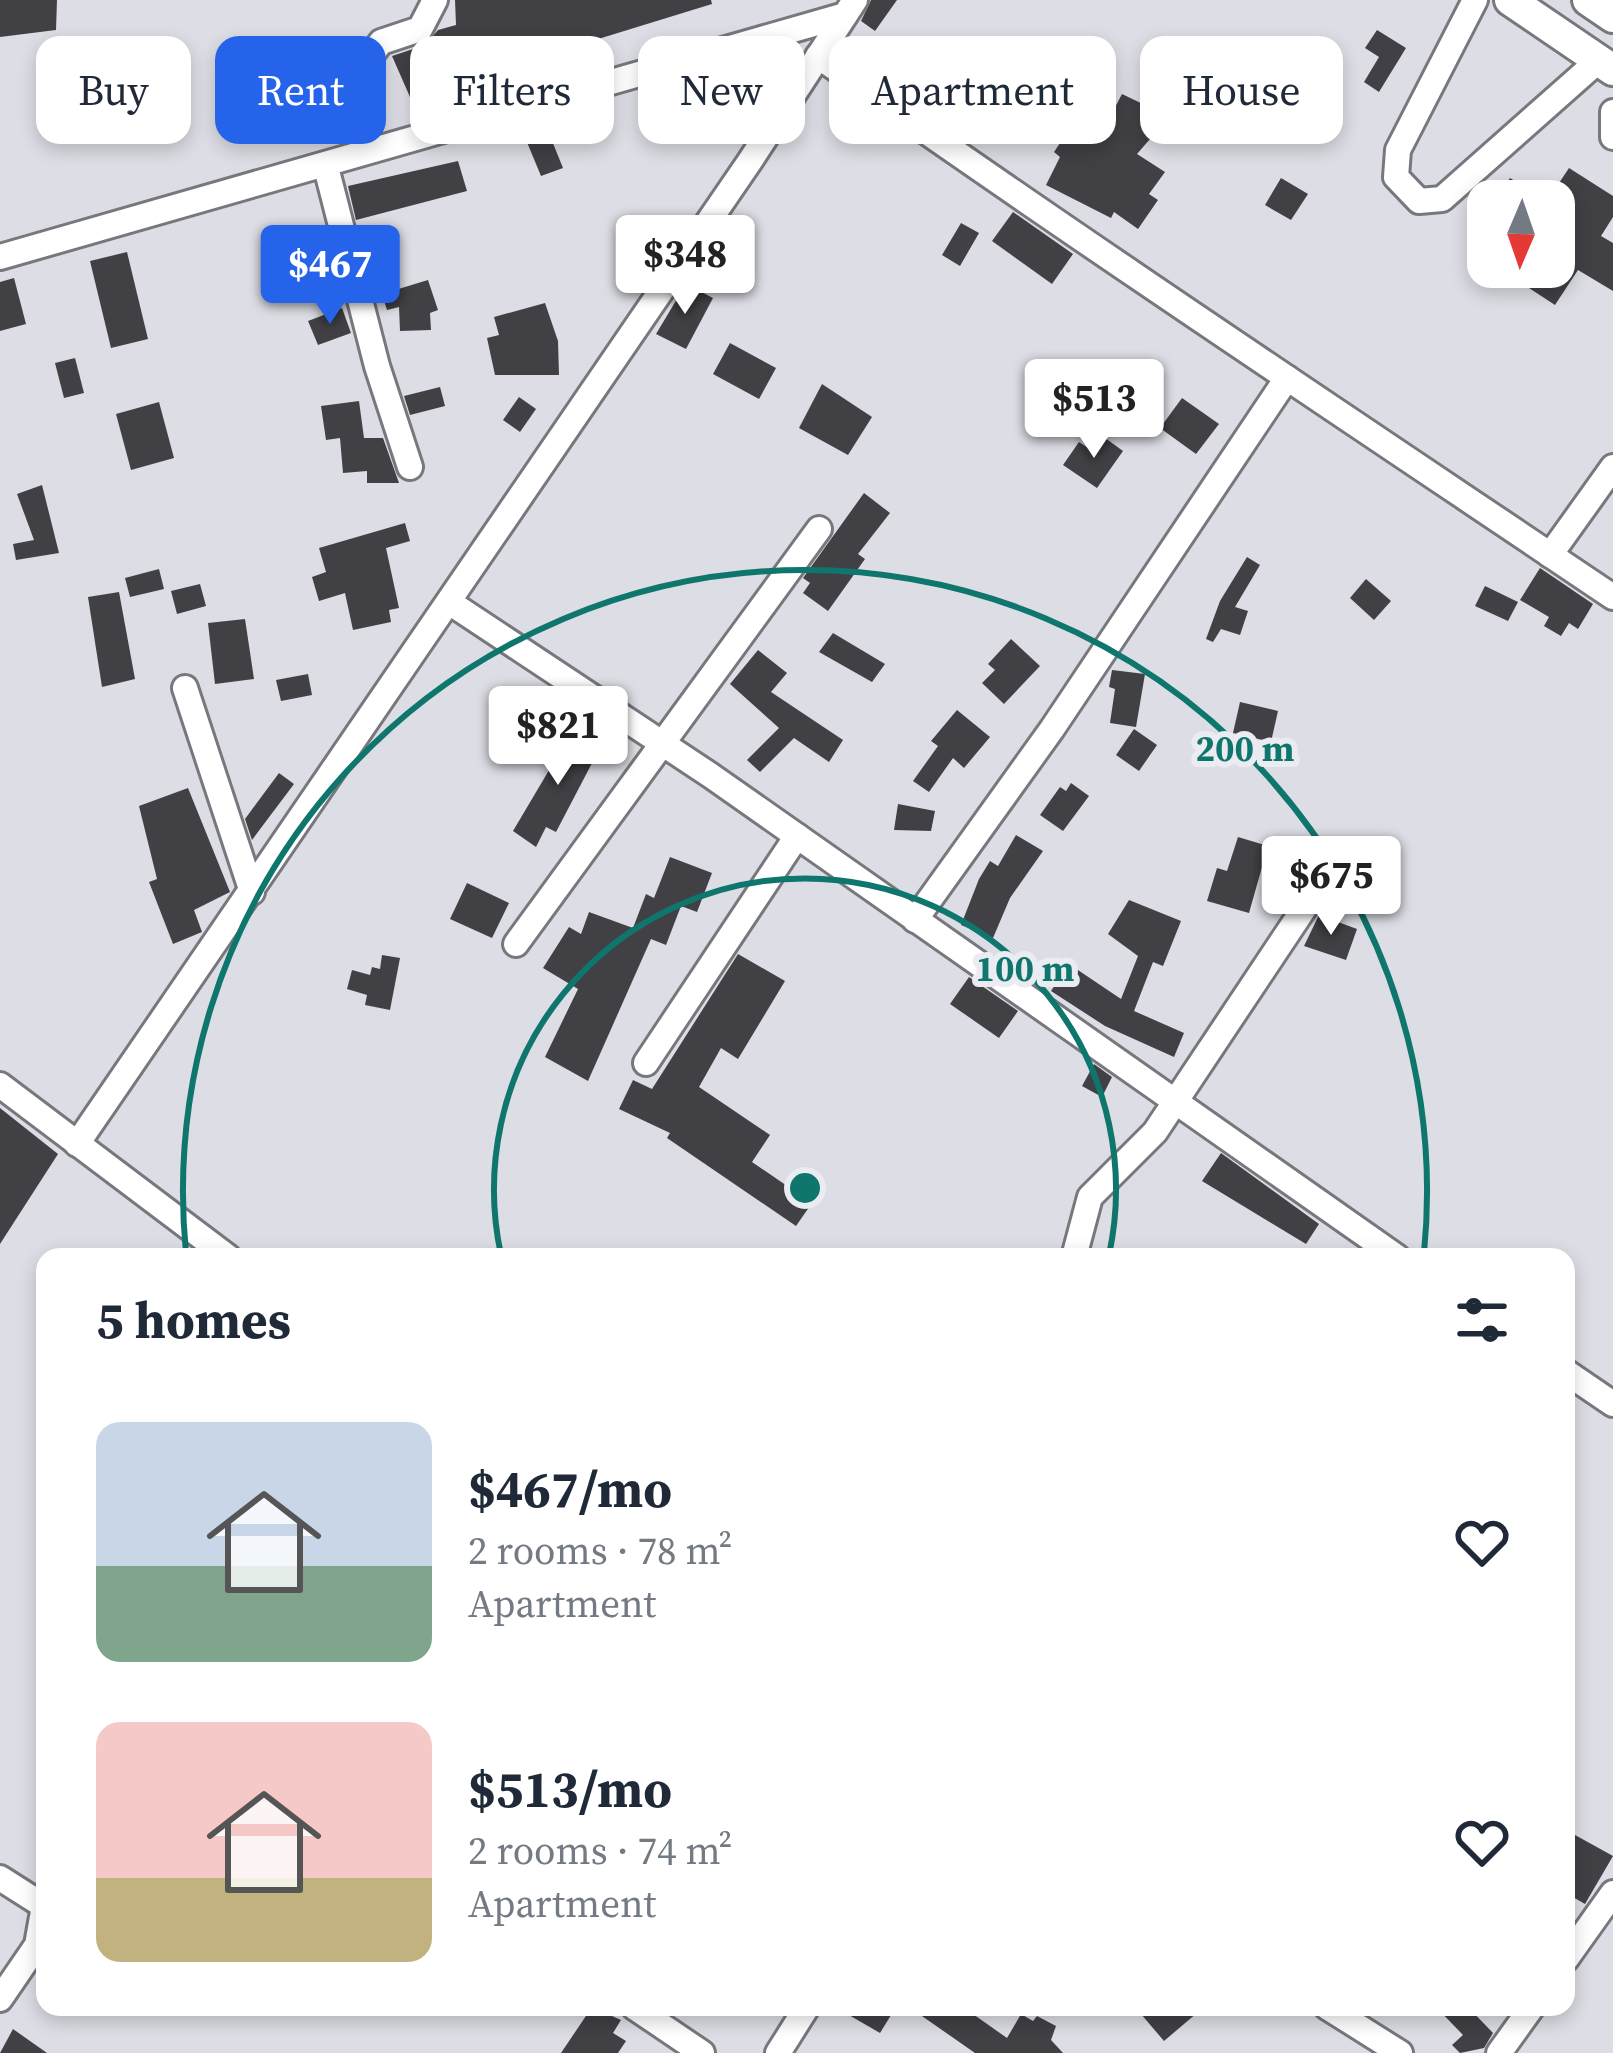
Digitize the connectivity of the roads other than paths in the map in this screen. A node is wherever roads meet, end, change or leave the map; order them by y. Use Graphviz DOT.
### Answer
graph roads {
  1 [pos="435,0"];
  2 [pos="1475,0"];
  3 [pos="1510,0"];
  4 [pos="1588,0"];
  5 [pos="850,7"];
  6 [pos="1613,17"];
  7 [pos="386,40"];
  8 [pos="818,56"];
  9 [pos="1606,65"];
  10 [pos="1613,112"];
  11 [pos="1613,137"];
  12 [pos="326,166"];
  13 [pos="0,257"];
  14 [pos="1287,377"];
  15 [pos="410,467"];
  16 [pos="1613,467"];
  17 [pos="819,529"];
  18 [pos="1550,555"];
  19 [pos="1613,597"];
  20 [pos="449,602"];
  21 [pos="185,688"];
  22 [pos="664,745"];
  23 [pos="797,836"];
  24 [pos="252,892"];
  25 [pos="1309,901"];
  26 [pos="915,920"];
  27 [pos="516,944"];
  28 [pos="646,1063"];
  29 [pos="1,1088"];
  30 [pos="1171,1100"];
  31 [pos="77,1144"];
  32 [pos="216,1248"];
  33 [pos="1076,1248"];
  34 [pos="1374,1248"];
  35 [pos="1575,1378"];
  36 [pos="1613,1403"];
  37 [pos="0,1878"];
  38 [pos="1613,1893"];
  39 [pos="36,1901"];
  40 [pos="36,1946"];
  41 [pos="1575,1946"];
  42 [pos="0,1999"];
  43 [pos="647,2016"];
  44 [pos="802,2016"];
  45 [pos="1345,2016"];
  46 [pos="1526,2016"];
  47 [pos="702,2053"];
  48 [pos="778,2053"];
  49 [pos="1400,2053"];
  50 [pos="1499,2053"];
  1 -- 7 [label="street"];
  2 -- 9 [label="street"];
  3 -- 9 [label="main road"];
  4 -- 6 [label="main road"];
  5 -- 8 [label="street"];
  5 -- 12 [label="street"];
  8 -- 14 [label="street"];
  8 -- 20 [label="street"];
  10 -- 11 [label="street"];
  12 -- 13 [label="street"];
  12 -- 15 [label="street"];
  14 -- 18 [label="street"];
  14 -- 26 [label="street"];
  16 -- 18 [label="street"];
  17 -- 22 [label="street"];
  18 -- 19 [label="street"];
  20 -- 22 [label="street"];
  20 -- 24 [label="street"];
  21 -- 24 [label="street"];
  22 -- 23 [label="street"];
  22 -- 27 [label="street"];
  23 -- 26 [label="street"];
  23 -- 28 [label="street"];
  24 -- 31 [label="street"];
  25 -- 30 [label="street"];
  26 -- 30 [label="street"];
  29 -- 31 [label="street"];
  30 -- 33 [label="street"];
  30 -- 34 [label="street"];
  31 -- 32 [label="street"];
  35 -- 36 [label="street"];
  37 -- 39 [label="street"];
  38 -- 41 [label="street"];
  40 -- 42 [label="street"];
  43 -- 47 [label="street"];
  44 -- 48 [label="street"];
  45 -- 49 [label="street"];
  46 -- 50 [label="street"];
}
